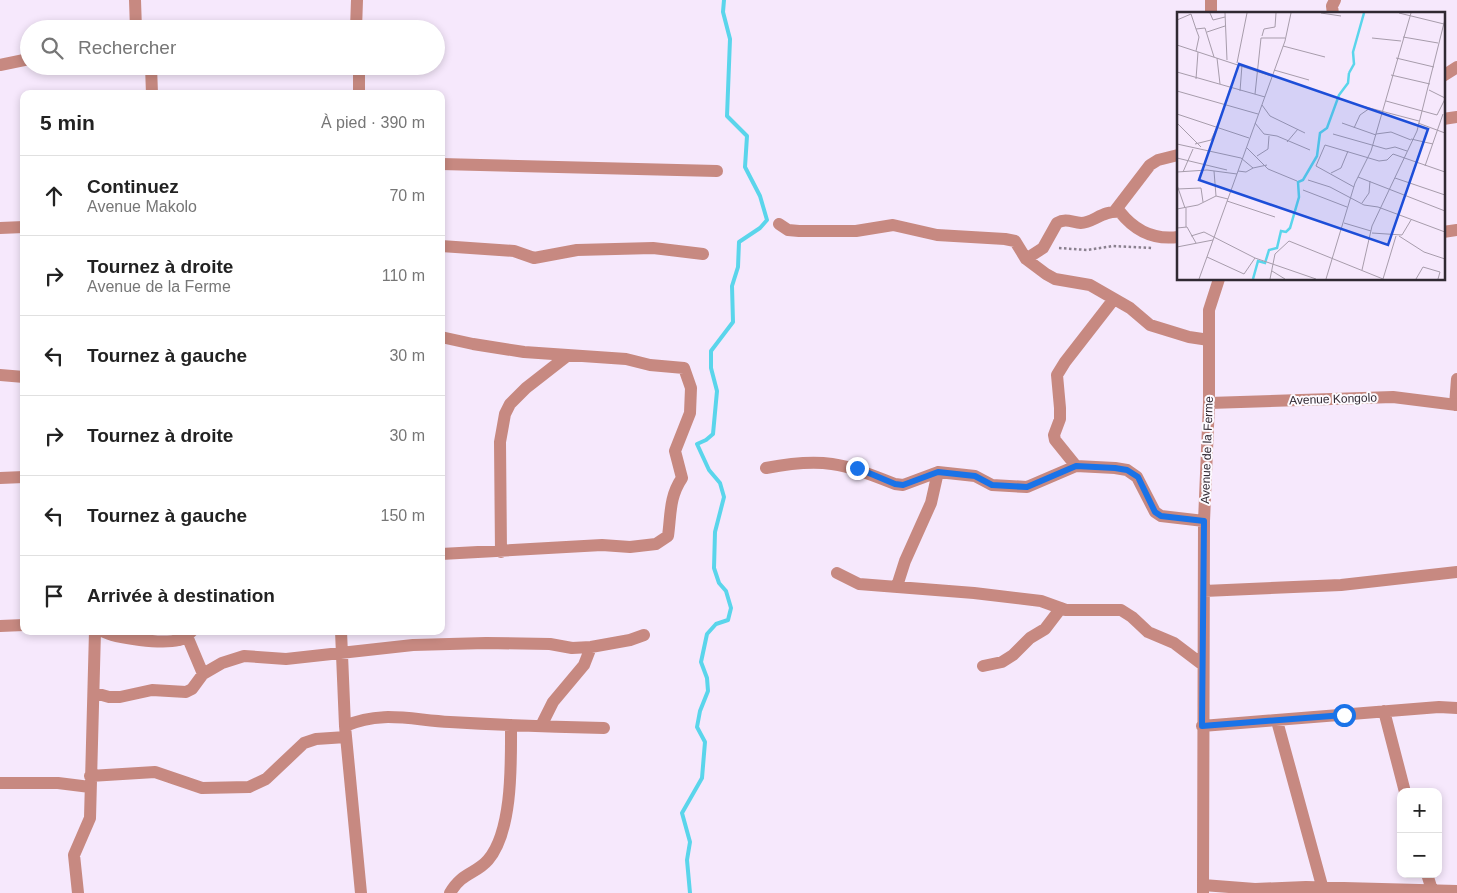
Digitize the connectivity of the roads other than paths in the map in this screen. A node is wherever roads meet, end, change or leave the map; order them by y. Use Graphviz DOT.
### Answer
graph roads {
  1 [pos="135,0"];
  2 [pos="357,0"];
  3 [pos="1335,0"];
  4 [pos="1333,12"];
  5 [pos="136,20"];
  6 [pos="356,20"];
  7 [pos="20,61"];
  8 [pos="0,65"];
  9 [pos="1457,67"];
  10 [pos="151,75"];
  11 [pos="359,75"];
  12 [pos="1444,75"];
  13 [pos="152,90"];
  14 [pos="360,90"];
  15 [pos="1457,117"];
  16 [pos="1444,119"];
  17 [pos="1177,155"];
  18 [pos="445,164"];
  19 [pos="717,172"];
  20 [pos="1114,212"];
  21 [pos="779,224"];
  22 [pos="20,227"];
  23 [pos="0,228"];
  24 [pos="1457,230"];
  25 [pos="1444,232"];
  26 [pos="1177,237"];
  27 [pos="445,246"];
  28 [pos="703,254"];
  29 [pos="1026,259"];
  30 [pos="1219,280"];
  31 [pos="1114,299"];
  32 [pos="445,338"];
  33 [pos="1209,340"];
  34 [pos="567,356"];
  35 [pos="0,376"];
  36 [pos="20,377"];
  37 [pos="1457,379"];
  38 [pos="1209,404"];
  39 [pos="1456,405"];
  40 [pos="1076,466"];
  41 [pos="766,468"];
  42 [pos="938,472"];
  43 [pos="20,477"];
  44 [pos="0,478"];
  45 [pos="1204,521"];
  46 [pos="501,552"];
  47 [pos="445,554"];
  48 [pos="1457,572"];
  49 [pos="837,573"];
  50 [pos="897,586"];
  51 [pos="1204,591"];
  52 [pos="1061,608"];
  53 [pos="0,626"];
  54 [pos="20,626"];
  55 [pos="644,634"];
  56 [pos="95,635"];
  57 [pos="117,635"];
  58 [pos="188,635"];
  59 [pos="190,635"];
  60 [pos="341,635"];
  61 [pos="591,647"];
  62 [pos="342,651"];
  63 [pos="1203,665"];
  64 [pos="982,666"];
  65 [pos="203,674"];
  66 [pos="95,693"];
  67 [pos="1457,708"];
  68 [pos="1384,711"];
  69 [pos="1277,721"];
  70 [pos="511,725"];
  71 [pos="541,726"];
  72 [pos="1202,726"];
  73 [pos="604,728"];
  74 [pos="345,731"];
  75 [pos="90,781"];
  76 [pos="0,783"];
  77 [pos="1404,788"];
  78 [pos="1428,878"];
  79 [pos="1203,889"];
  80 [pos="1432,890"];
  81 [pos="1324,891"];
  82 [pos="1457,891"];
  83 [pos="78,893"];
  84 [pos="361,893"];
  85 [pos="450,893"];
  1 -- 5 [label="street"];
  2 -- 6 [label="street"];
  3 -- 4 [label="street"];
  7 -- 8 [label="street"];
  9 -- 12 [label="street"];
  10 -- 13 [label="street"];
  11 -- 14 [label="street"];
  15 -- 16 [label="street"];
  17 -- 20 [label="street"];
  18 -- 19 [label="street"];
  20 -- 26 [label="street"];
  20 -- 29 [label="street"];
  21 -- 29 [label="street"];
  22 -- 23 [label="street"];
  24 -- 25 [label="street"];
  27 -- 28 [label="street"];
  29 -- 31 [label="street"];
  30 -- 33 [label="street, Avenue de la Ferme"];
  31 -- 33 [label="street"];
  31 -- 40 [label="street"];
  32 -- 34 [label="street"];
  33 -- 38 [label="street, Avenue de la Ferme"];
  34 -- 46 [label="street"];
  34 -- 46 [label="street"];
  35 -- 36 [label="street"];
  37 -- 39 [label="street"];
  38 -- 39 [label="street, Avenue Kongolo"];
  38 -- 45 [label="street, Avenue de la Ferme"];
  40 -- 42 [label="street"];
  40 -- 45 [label="street"];
  41 -- 42 [label="street"];
  42 -- 50 [label="street"];
  43 -- 44 [label="street"];
  45 -- 51 [label="street, Avenue de la Ferme"];
  46 -- 47 [label="street"];
  48 -- 51 [label="street"];
  49 -- 50 [label="street"];
  50 -- 52 [label="street"];
  51 -- 63 [label="street, Avenue de la Ferme"];
  52 -- 63 [label="street"];
  52 -- 64 [label="street"];
  53 -- 54 [label="street"];
  55 -- 61 [label="street"];
  56 -- 66 [label="street"];
  57 -- 58 [label="street"];
  59 -- 65 [label="street"];
  60 -- 62 [label="street"];
  61 -- 62 [label="street"];
  61 -- 71 [label="street"];
  62 -- 65 [label="street"];
  62 -- 74 [label="street"];
  63 -- 72 [label="street, Avenue de la Ferme"];
  65 -- 66 [label="street"];
  66 -- 75 [label="street"];
  67 -- 68 [label="street"];
  68 -- 69 [label="street"];
  68 -- 77 [label="street"];
  69 -- 72 [label="street"];
  69 -- 81 [label="street"];
  70 -- 71 [label="street"];
  70 -- 74 [label="street"];
  70 -- 85 [label="street"];
  71 -- 73 [label="street"];
  72 -- 79 [label="street, Avenue de la Ferme"];
  74 -- 75 [label="street"];
  74 -- 84 [label="street"];
  75 -- 76 [label="street"];
  75 -- 83 [label="street"];
  78 -- 80 [label="street"];
  79 -- 81 [label="street"];
  80 -- 81 [label="street"];
  80 -- 82 [label="street"];
}
